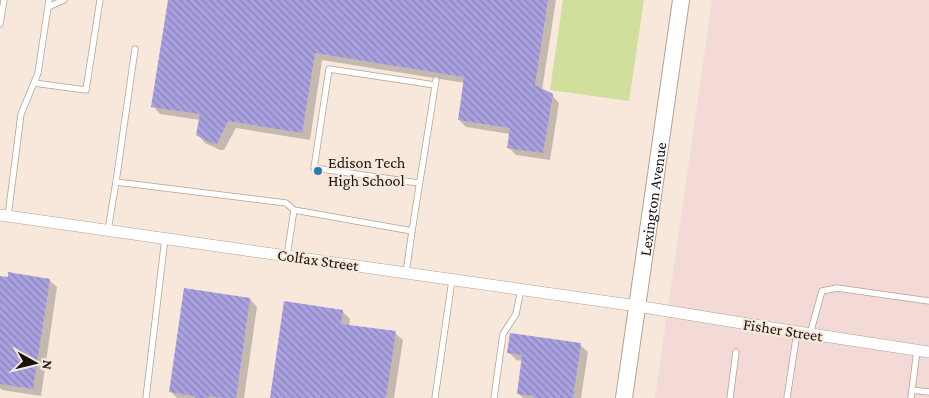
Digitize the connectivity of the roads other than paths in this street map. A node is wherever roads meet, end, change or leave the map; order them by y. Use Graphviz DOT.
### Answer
graph roads {
  1 [pos="4,0"];
  2 [pos="64,0"];
  3 [pos="100,0"];
  4 [pos="681,0"];
  5 [pos="48,3"];
  6 [pos="0,24"];
  7 [pos="135,49"];
  8 [pos="34,83"];
  9 [pos="116,182"];
  10 [pos="420,184"];
  11 [pos="294,210"];
  12 [pos="4,215"];
  13 [pos="108,230"];
  14 [pos="412,231"];
  15 [pos="165,238"];
  16 [pos="287,256"];
  17 [pos="406,273"];
  18 [pos="452,280"];
  19 [pos="521,290"];
  20 [pos="929,301"];
  21 [pos="636,306"];
  22 [pos="797,332"];
  23 [pos="810,334"];
  24 [pos="923,351"];
  25 [pos="736,352"];
  26 [pos="912,390"];
  27 [pos="929,392"];
  28 [pos="146,398"];
  29 [pos="435,398"];
  30 [pos="494,398"];
  31 [pos="624,398"];
  32 [pos="730,398"];
  33 [pos="788,398"];
  34 [pos="911,398"];
  1 -- 6 [label="lane"];
  2 -- 5 [label="lane"];
  3 -- 8 [label="lane"];
  4 -- 21 [label="main road, Lexington Avenue"];
  5 -- 8 [label="lane"];
  7 -- 9 [label="lane"];
  8 -- 12 [label="lane"];
  9 -- 11 [label="lane"];
  9 -- 13 [label="lane"];
  10 -- 10 [label="lane"];
  10 -- 14 [label="lane"];
  11 -- 14 [label="lane"];
  11 -- 16 [label="lane"];
  12 -- 13 [label="street, Colfax Street"];
  13 -- 15 [label="street, Colfax Street"];
  14 -- 17 [label="lane"];
  15 -- 16 [label="street, Colfax Street"];
  15 -- 28 [label="lane"];
  16 -- 17 [label="street, Colfax Street"];
  17 -- 18 [label="street, Colfax Street"];
  18 -- 19 [label="street, Colfax Street"];
  18 -- 29 [label="lane"];
  19 -- 21 [label="street, Colfax Street"];
  19 -- 30 [label="lane"];
  20 -- 23 [label="lane"];
  21 -- 22 [label="street, Fisher Street"];
  21 -- 31 [label="main road, Lexington Avenue"];
  22 -- 23 [label="street, Fisher Street"];
  22 -- 33 [label="lane"];
  23 -- 24 [label="street, Fisher Street"];
  24 -- 26 [label="lane"];
  25 -- 32 [label="lane"];
  26 -- 27 [label="lane"];
  26 -- 34 [label="lane"];
}
